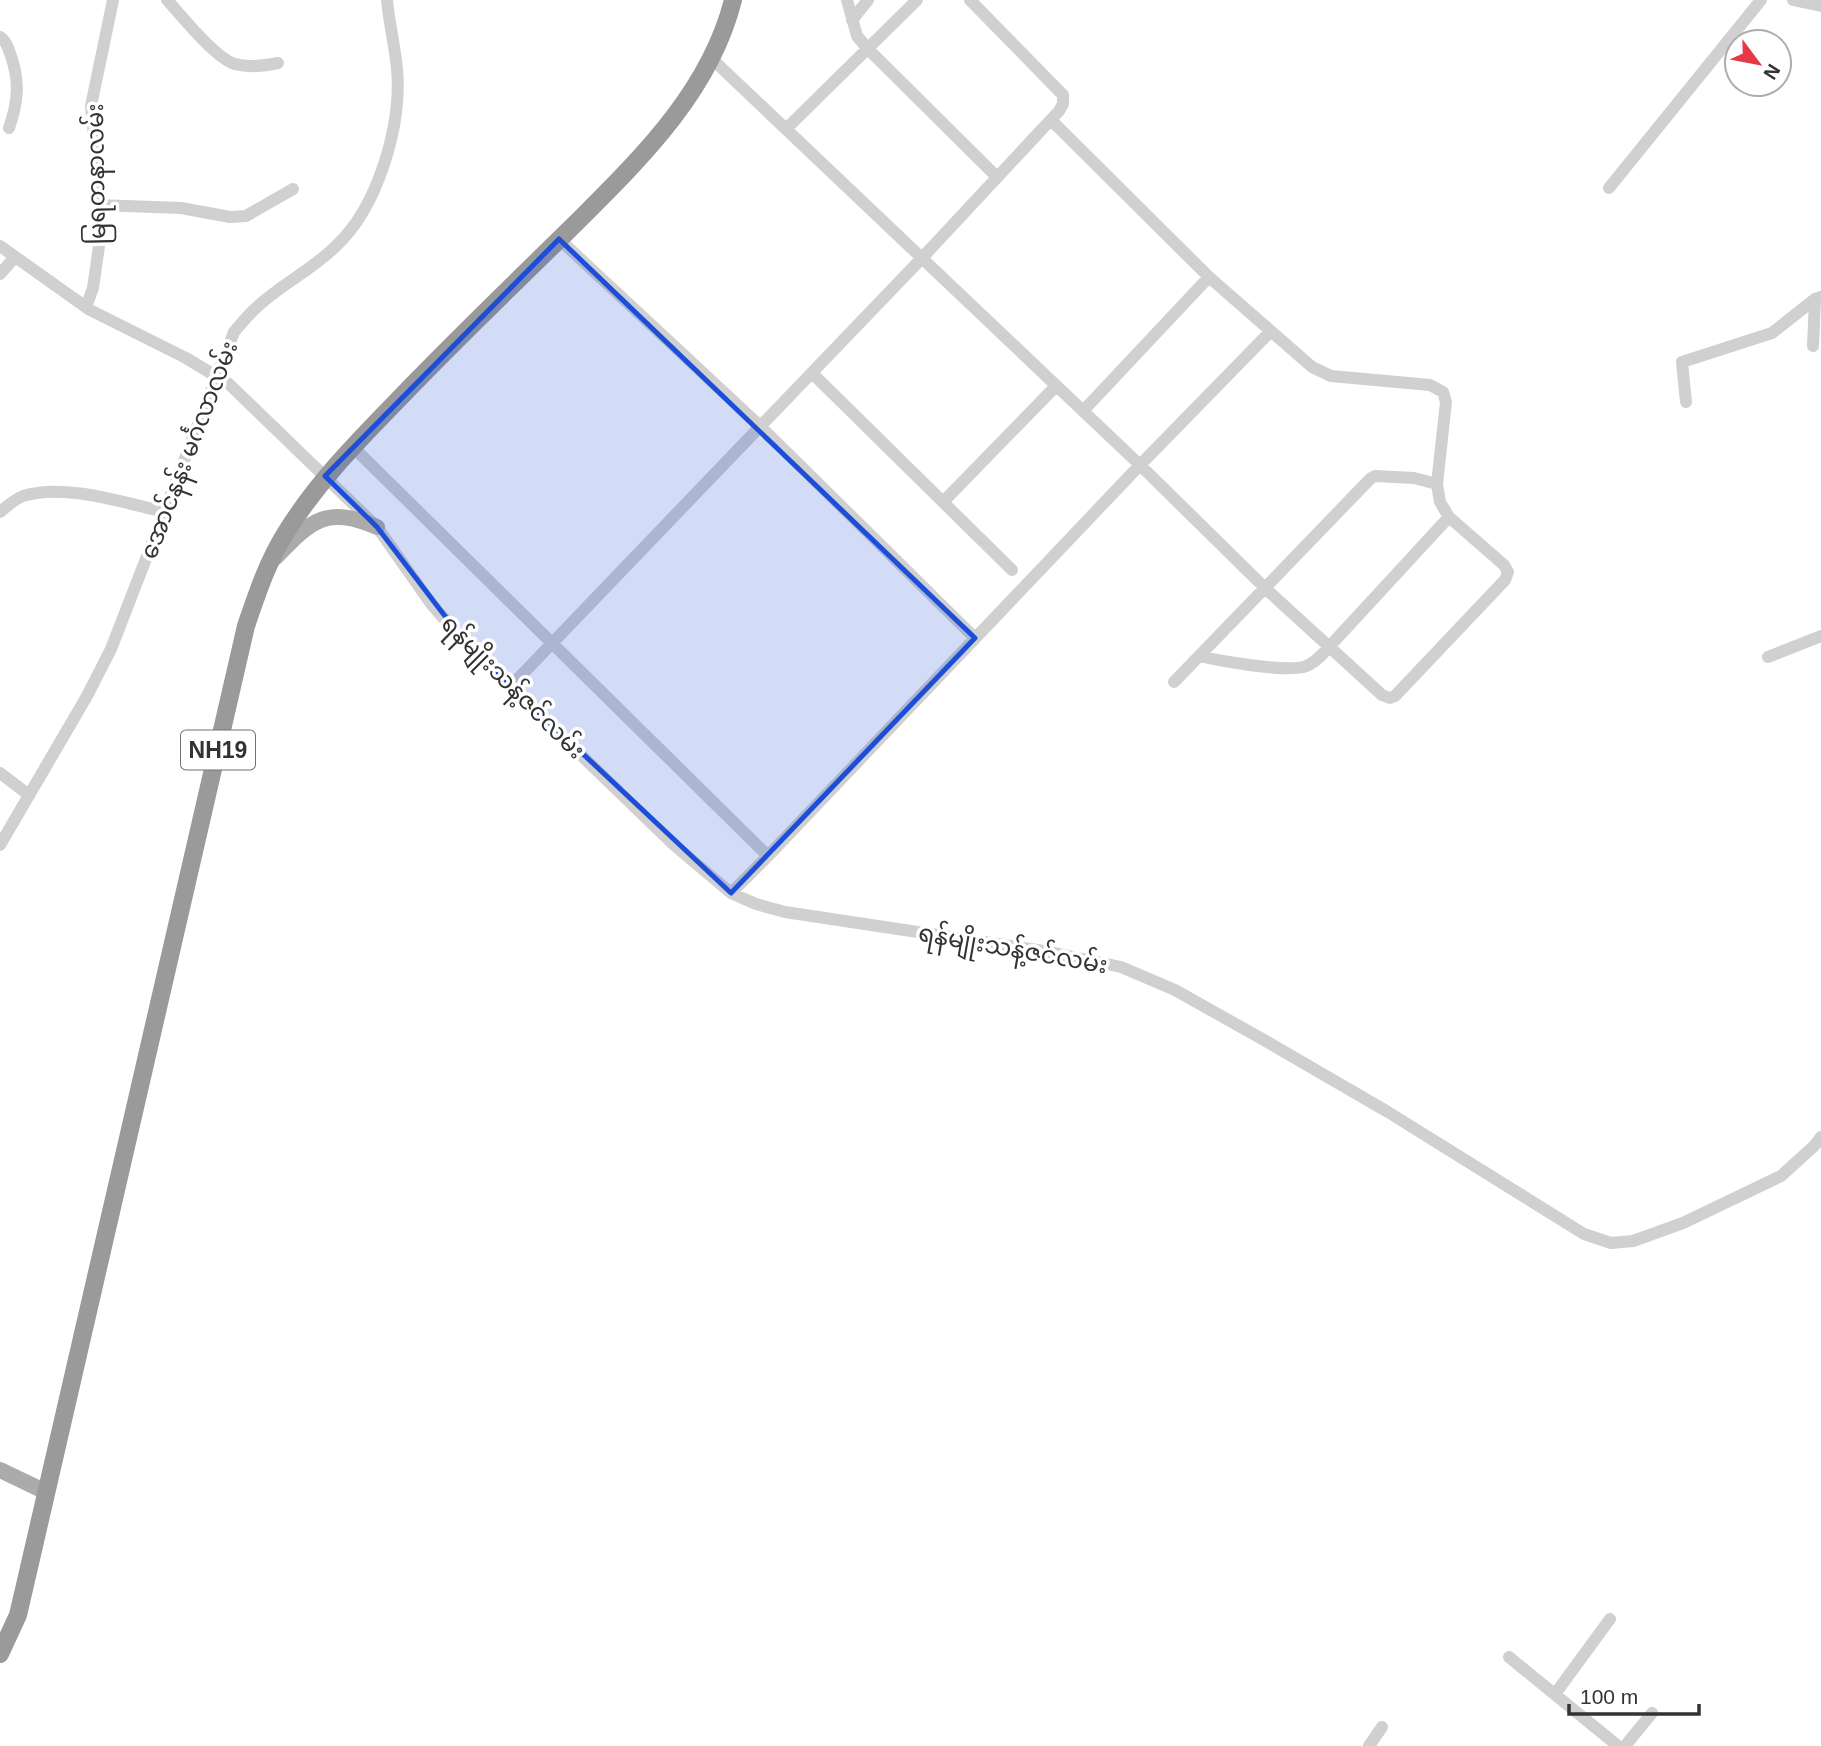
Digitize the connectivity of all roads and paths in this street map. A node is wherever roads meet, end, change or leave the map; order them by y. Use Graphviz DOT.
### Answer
graph roads {
  1 [pos="113,0"];
  2 [pos="167,0"];
  3 [pos="387,0"];
  4 [pos="733,0"];
  5 [pos="847,0"];
  6 [pos="868,0"];
  7 [pos="917,0"];
  8 [pos="970,0"];
  9 [pos="1761,0"];
  10 [pos="1793,0"];
  11 [pos="1821,6"];
  12 [pos="852,20"];
  13 [pos="0,37"];
  14 [pos="868,49"];
  15 [pos="711,58"];
  16 [pos="278,63"];
  17 [pos="1051,120"];
  18 [pos="9,128"];
  19 [pos="786,129"];
  20 [pos="996,177"];
  21 [pos="1609,188"];
  22 [pos="293,189"];
  23 [pos="98,205"];
  24 [pos="559,239"];
  25 [pos="0,246"];
  26 [pos="15,257"];
  27 [pos="922,258"];
  28 [pos="0,274"];
  29 [pos="1209,277"];
  30 [pos="1818,298"];
  31 [pos="86,307"];
  32 [pos="1271,331"];
  33 [pos="1813,346"];
  34 [pos="812,373"];
  35 [pos="217,377"];
  36 [pos="1056,386"];
  37 [pos="1686,402"];
  38 [pos="1083,411"];
  39 [pos="761,427"];
  40 [pos="353,447"];
  41 [pos="1140,465"];
  42 [pos="326,477"];
  43 [pos="1437,484"];
  44 [pos="943,502"];
  45 [pos="0,512"];
  46 [pos="165,512"];
  47 [pos="1448,517"];
  48 [pos="377,527"];
  49 [pos="268,565"];
  50 [pos="1012,570"];
  51 [pos="1265,588"];
  52 [pos="1821,636"];
  53 [pos="975,638"];
  54 [pos="551,645"];
  55 [pos="1329,648"];
  56 [pos="1199,656"];
  57 [pos="1768,657"];
  58 [pos="1174,682"];
  59 [pos="510,687"];
  60 [pos="0,773"];
  61 [pos="29,795"];
  62 [pos="0,845"];
  63 [pos="768,856"];
  64 [pos="731,893"];
  65 [pos="1821,1137"];
  66 [pos="0,1470"];
  67 [pos="46,1492"];
  68 [pos="1610,1619"];
  69 [pos="0,1654"];
  70 [pos="1509,1657"];
  71 [pos="1555,1694"];
  72 [pos="1652,1713"];
  73 [pos="1382,1727"];
  74 [pos="1369,1746"];
  75 [pos="1618,1746"];
  76 [pos="1625,1746"];
  1 -- 23 [label="street, မြရတနာလမ်း"];
  2 -- 16 [label="street"];
  3 -- 35 [label="street, အောင်နန်း မင်္ဂလာလမ်း"];
  4 -- 15 [label="highway, NH19"];
  5 -- 12 [label="street"];
  6 -- 12 [label="street"];
  7 -- 14 [label="street"];
  8 -- 17 [label="street"];
  9 -- 21 [label="street"];
  10 -- 11 [label="street"];
  12 -- 14 [label="street"];
  13 -- 18 [label="street"];
  14 -- 19 [label="street"];
  14 -- 20 [label="street"];
  15 -- 19 [label="street"];
  15 -- 24 [label="highway, NH19"];
  17 -- 20 [label="street"];
  17 -- 29 [label="street"];
  19 -- 27 [label="street"];
  20 -- 27 [label="street"];
  22 -- 23 [label="street"];
  23 -- 31 [label="street, မြရတနာလမ်း"];
  24 -- 39 [label="street"];
  24 -- 40 [label="highway, NH19"];
  25 -- 26 [label="street, ရန်မျိုးသန့်ဇင်လမ်း"];
  26 -- 28 [label="street"];
  26 -- 31 [label="street, ရန်မျိုးသန့်ဇင်လမ်း"];
  27 -- 34 [label="street"];
  27 -- 36 [label="street"];
  29 -- 32 [label="street"];
  29 -- 38 [label="street"];
  30 -- 33 [label="street"];
  30 -- 37 [label="street"];
  31 -- 35 [label="street, ရန်မျိုးသန့်ဇင်လမ်း"];
  32 -- 41 [label="street"];
  32 -- 43 [label="street"];
  34 -- 39 [label="street"];
  34 -- 44 [label="street"];
  35 -- 42 [label="street, ရန်မျိုးသန့်ဇင်လမ်း"];
  35 -- 46 [label="street, အောင်နန်း မင်္ဂလာလမ်း"];
  36 -- 38 [label="street"];
  36 -- 44 [label="street"];
  38 -- 41 [label="street"];
  39 -- 53 [label="street"];
  39 -- 54 [label="street"];
  40 -- 42 [label="highway, NH19"];
  40 -- 54 [label="street"];
  41 -- 51 [label="street"];
  41 -- 53 [label="street"];
  42 -- 48 [label="street, ရန်မျိုးသန့်ဇင်လမ်း"];
  42 -- 49 [label="highway, NH19"];
  43 -- 47 [label="street"];
  43 -- 51 [label="street"];
  44 -- 50 [label="street"];
  45 -- 46 [label="street"];
  46 -- 61 [label="street, အောင်နန်း မင်္ဂလာလမ်း"];
  47 -- 55 [label="street"];
  47 -- 55 [label="street"];
  48 -- 49 [label="main road"];
  48 -- 59 [label="street, ရန်မျိုးသန့်ဇင်လမ်း"];
  49 -- 67 [label="highway, NH19"];
  51 -- 55 [label="street"];
  51 -- 56 [label="street"];
  52 -- 57 [label="street"];
  53 -- 63 [label="street"];
  54 -- 59 [label="street"];
  54 -- 63 [label="street"];
  55 -- 56 [label="street"];
  56 -- 58 [label="street"];
  59 -- 64 [label="street, ရန်မျိုးသန့်ဇင်လမ်း"];
  60 -- 61 [label="street"];
  61 -- 62 [label="street, အောင်နန်း မင်္ဂလာလမ်း"];
  63 -- 64 [label="street"];
  64 -- 65 [label="street, ရန်မျိုးသန့်ဇင်လမ်း"];
  66 -- 67 [label="main road"];
  67 -- 69 [label="highway, NH19"];
  68 -- 71 [label="street"];
  70 -- 71 [label="street"];
  71 -- 75 [label="street"];
  72 -- 76 [label="street"];
  73 -- 74 [label="street"];
}
